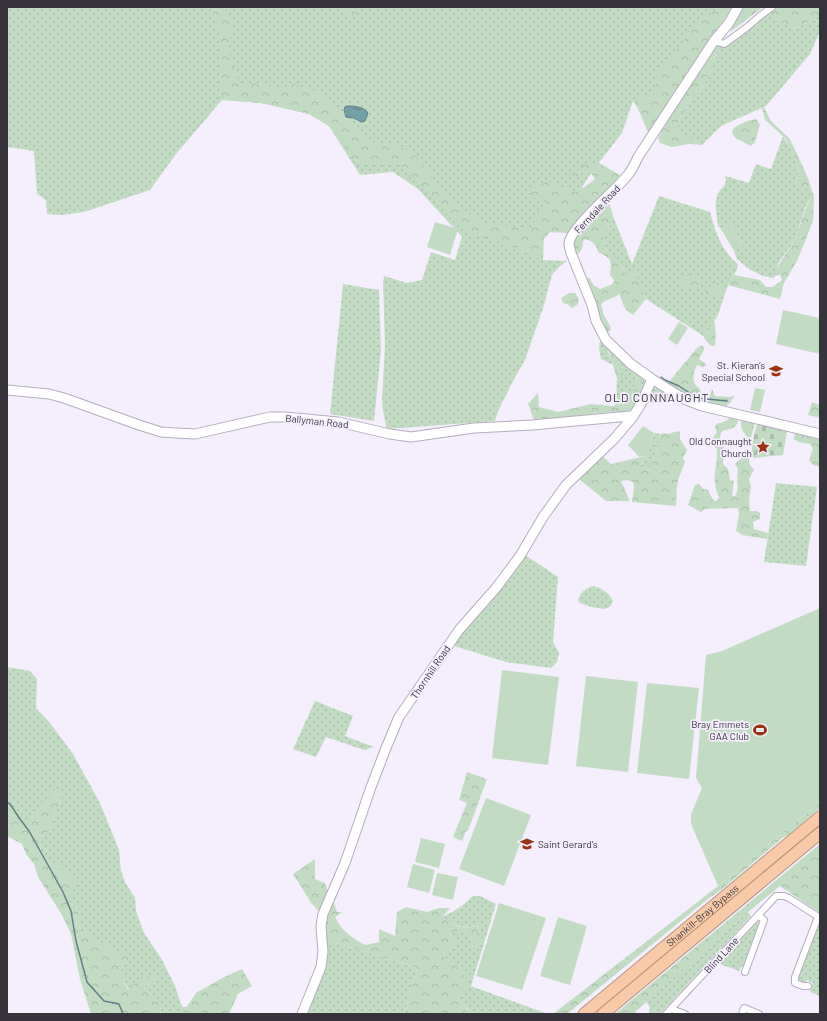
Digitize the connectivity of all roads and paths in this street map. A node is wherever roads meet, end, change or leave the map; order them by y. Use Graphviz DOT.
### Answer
graph roads {
  1 [pos="738,7"];
  2 [pos="772,7"];
  3 [pos="714,41"];
  4 [pos="652,379"];
  5 [pos="7,390"];
  6 [pos="632,418"];
  7 [pos="820,434"];
  8 [pos="820,817"];
  9 [pos="820,833"];
  10 [pos="758,915"];
  11 [pos="819,918"];
  12 [pos="745,972"];
  13 [pos="808,986"];
  14 [pos="669,1012"];
  15 [pos="302,1014"];
  16 [pos="584,1014"];
  17 [pos="603,1014"];
  18 [pos="685,1014"];
  19 [pos="742,1014"];
  20 [pos="759,1014"];
  1 -- 3 [label="street, Ferndale Road"];
  2 -- 3 [label="street"];
  3 -- 4 [label="street, Ferndale Road"];
  4 -- 6 [label="street, Thornhill Road"];
  4 -- 7 [label="street, Ferndale Road"];
  5 -- 6 [label="street, Ballyman Road"];
  6 -- 15 [label="street, Thornhill Road"];
  8 -- 16 [label="highway, Shankill-Bray Bypass"];
  9 -- 17 [label="highway, Shankill-Bray Bypass"];
  10 -- 11 [label="street, Blind Lane"];
  10 -- 12 [label="street"];
  10 -- 14 [label="street, Blind Lane"];
  11 -- 13 [label="street"];
  14 -- 18 [label="street"];
  19 -- 20 [label="street"];
}
